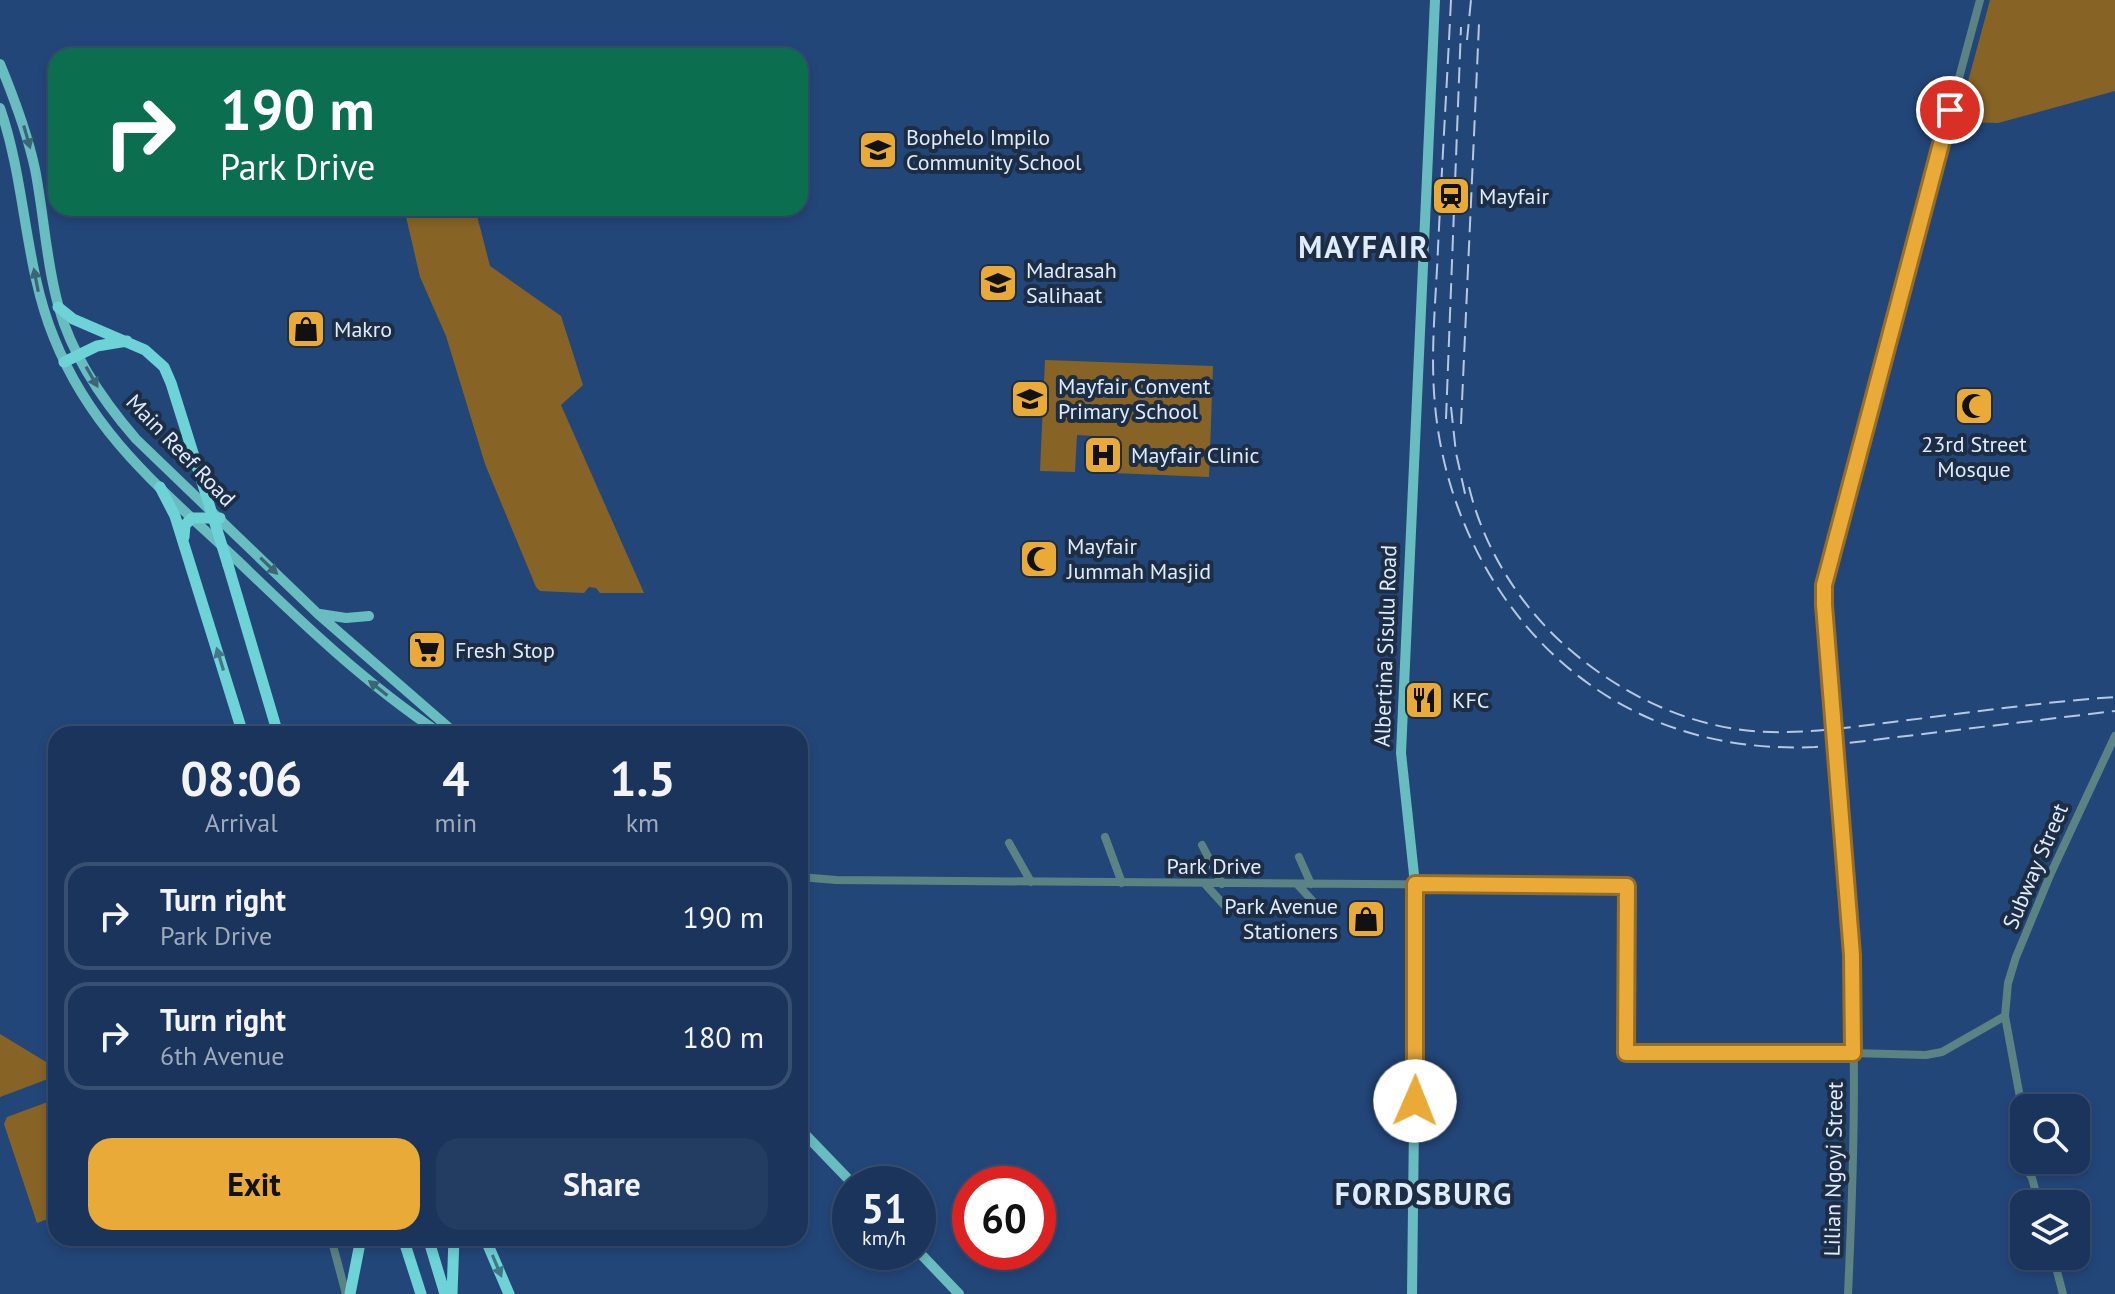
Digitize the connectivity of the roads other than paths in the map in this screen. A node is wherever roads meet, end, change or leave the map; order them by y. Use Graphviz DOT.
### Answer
graph roads {
  1 [pos="1435,0"];
  2 [pos="1980,0"];
  3 [pos="0,64"];
  4 [pos="0,108"];
  5 [pos="58,307"];
  6 [pos="128,341"];
  7 [pos="79,355"];
  8 [pos="64,362"];
  9 [pos="160,487"];
  10 [pos="192,518"];
  11 [pos="220,518"];
  12 [pos="187,553"];
  13 [pos="318,614"];
  14 [pos="369,616"];
  15 [pos="241,726"];
  16 [pos="277,726"];
  17 [pos="430,726"];
  18 [pos="447,726"];
  19 [pos="2115,736"];
  20 [pos="1105,837"];
  21 [pos="1009,843"];
  22 [pos="1202,845"];
  23 [pos="1299,857"];
  24 [pos="808,878"];
  25 [pos="1031,882"];
  26 [pos="1122,883"];
  27 [pos="1205,884"];
  28 [pos="1222,884"];
  29 [pos="1297,884"];
  30 [pos="1311,884"];
  31 [pos="1415,884"];
  32 [pos="1225,906"];
  33 [pos="1320,909"];
  34 [pos="2005,1016"];
  35 [pos="1853,1053"];
  36 [pos="2019,1094"];
  37 [pos="808,1137"];
  38 [pos="836,1166"];
  39 [pos="333,1246"];
  40 [pos="360,1246"];
  41 [pos="406,1246"];
  42 [pos="430,1246"];
  43 [pos="454,1246"];
  44 [pos="488,1246"];
  45 [pos="936,1270"];
  46 [pos="2057,1270"];
  47 [pos="348,1294"];
  48 [pos="421,1294"];
  49 [pos="445,1294"];
  50 [pos="452,1294"];
  51 [pos="509,1294"];
  52 [pos="959,1294"];
  53 [pos="1412,1294"];
  54 [pos="1848,1294"];
  55 [pos="2063,1294"];
  1 -- 31 [label="main road, Albertina Sisulu Road"];
  2 -- 35 [label="street, Lilian Ngoyi Street, bridge"];
  3 -- 5 [label="main road, Main Reef Road, one-way"];
  8 -- 4 [label="main road, Main Reef Road, one-way"];
  5 -- 6 [label="highway"];
  5 -- 7 [label="main road, Main Reef Road"];
  6 -- 7 [label="highway"];
  6 -- 16 [label="highway, bridge"];
  7 -- 8 [label="highway"];
  7 -- 11 [label="main road, Main Reef Road, one-way"];
  8 -- 9 [label="main road, Main Reef Road"];
  9 -- 10 [label="main road, Main Reef Road"];
  9 -- 12 [label="highway"];
  10 -- 11 [label="highway"];
  10 -- 12 [label="highway"];
  17 -- 10 [label="main road, Main Reef Road, one-way"];
  11 -- 13 [label="main road, Main Reef Road, one-way"];
  15 -- 12 [label="highway, one-way"];
  13 -- 14 [label="main road"];
  13 -- 18 [label="main road, Main Reef Road"];
  19 -- 34 [label="street, Subway Street"];
  20 -- 26 [label="street"];
  21 -- 25 [label="street"];
  22 -- 28 [label="street"];
  23 -- 30 [label="street"];
  24 -- 25 [label="street, Park Drive"];
  25 -- 26 [label="street, Park Drive"];
  26 -- 27 [label="street, Park Drive"];
  27 -- 28 [label="street, Park Drive"];
  27 -- 32 [label="street"];
  28 -- 29 [label="street, Park Drive"];
  29 -- 30 [label="street, Park Drive"];
  29 -- 33 [label="street"];
  30 -- 31 [label="street, Park Drive"];
  31 -- 35 [label="street, Park Drive"];
  31 -- 53 [label="main road, Albertina Sisulu Road"];
  34 -- 35 [label="street"];
  34 -- 36 [label="street, Subway Street"];
  35 -- 54 [label="street, Lilian Ngoyi Street"];
  37 -- 38 [label="main road"];
  39 -- 47 [label="street"];
  40 -- 47 [label="highway"];
  41 -- 48 [label="highway"];
  42 -- 49 [label="highway"];
  43 -- 50 [label="highway"];
  44 -- 51 [label="highway, one-way"];
  45 -- 52 [label="main road"];
  46 -- 55 [label="street"];
}
